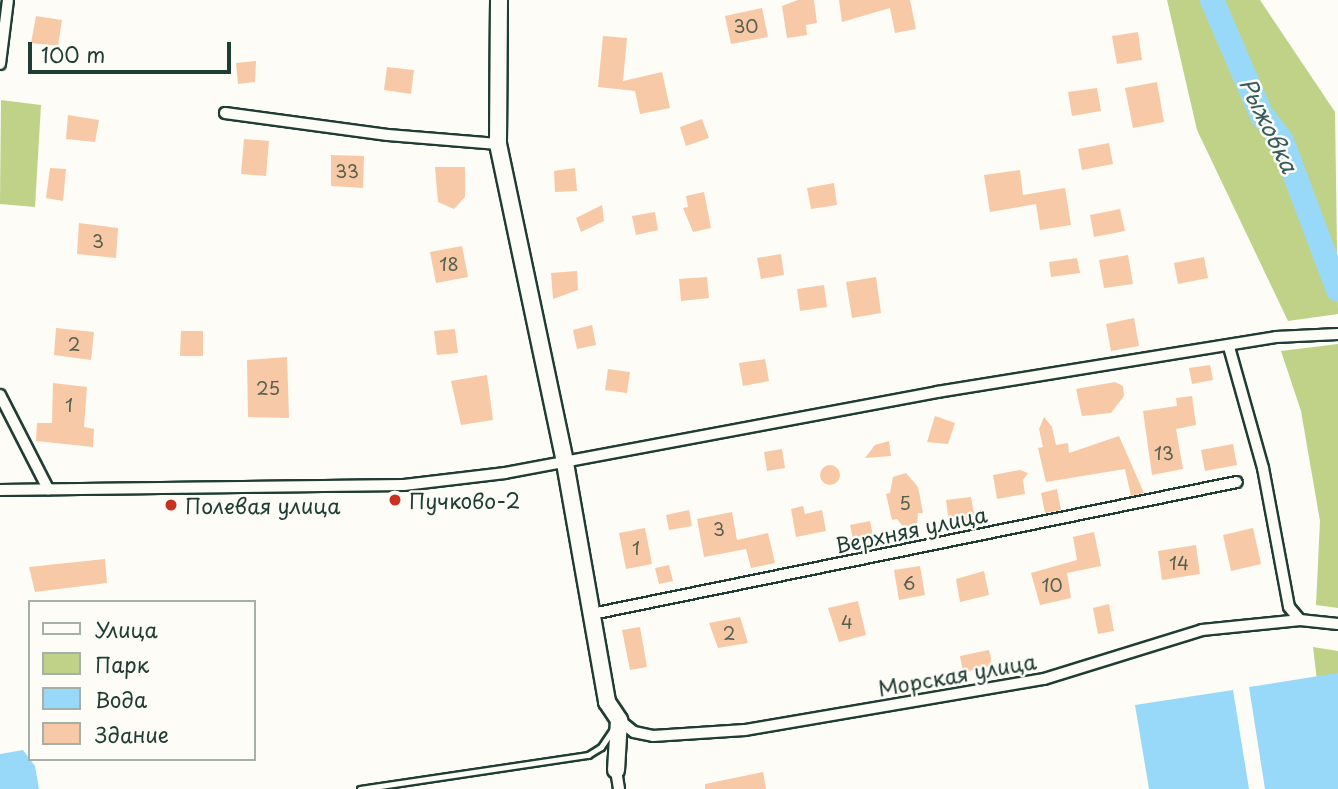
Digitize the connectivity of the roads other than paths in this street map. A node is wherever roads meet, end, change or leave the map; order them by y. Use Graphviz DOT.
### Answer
graph roads {
  1 [pos="8,0"];
  2 [pos="499,0"];
  3 [pos="0,64"];
  4 [pos="225,113"];
  5 [pos="498,144"];
  6 [pos="1338,334"];
  7 [pos="1229,346"];
  8 [pos="0,395"];
  9 [pos="565,463"];
  10 [pos="1237,482"];
  11 [pos="48,489"];
  12 [pos="0,490"];
  13 [pos="593,614"];
  14 [pos="1300,620"];
  15 [pos="1338,624"];
  16 [pos="618,720"];
  17 [pos="616,770"];
  18 [pos="360,789"];
  19 [pos="368,789"];
  20 [pos="619,789"];
  1 -- 3 [label="street"];
  2 -- 5 [label="street"];
  4 -- 5 [label="street"];
  5 -- 9 [label="street"];
  6 -- 7 [label="street"];
  7 -- 9 [label="street"];
  7 -- 14 [label="street"];
  8 -- 11 [label="street"];
  9 -- 11 [label="street"];
  9 -- 13 [label="street"];
  10 -- 13 [label="street, Верхняя улица"];
  11 -- 12 [label="street"];
  13 -- 16 [label="street"];
  14 -- 15 [label="street, Морская улица"];
  14 -- 16 [label="street, Морская улица"];
  16 -- 17 [label="street"];
  16 -- 19 [label="lane"];
  17 -- 20 [label="street"];
  18 -- 19 [label="lane"];
}
